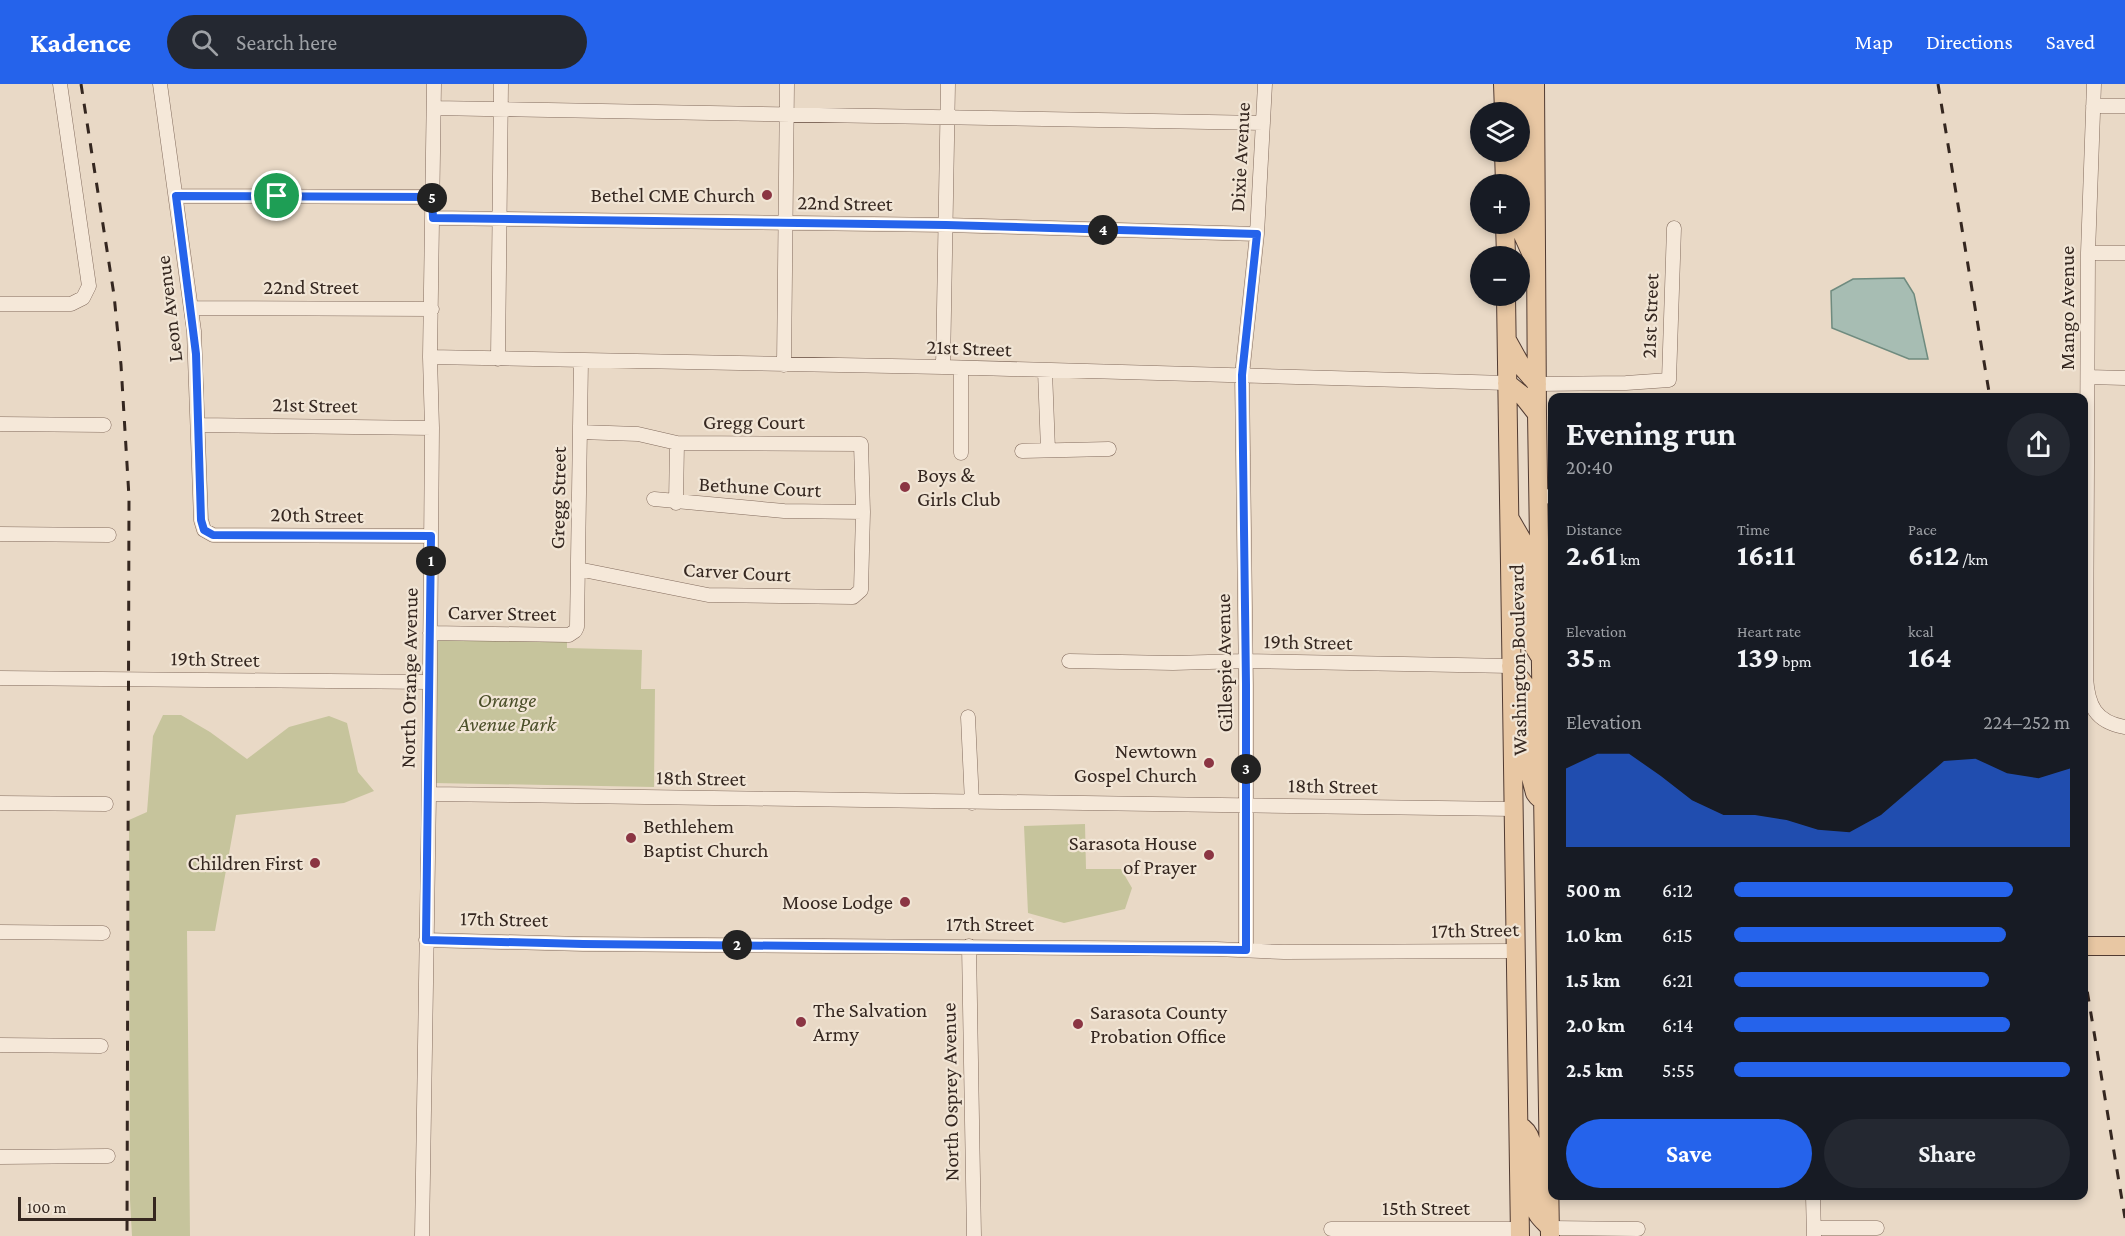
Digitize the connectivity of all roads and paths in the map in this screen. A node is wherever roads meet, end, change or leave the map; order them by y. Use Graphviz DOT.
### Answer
graph roads {
  1 [pos="60,84"];
  2 [pos="160,84"];
  3 [pos="434,84"];
  4 [pos="501,84"];
  5 [pos="787,84"];
  6 [pos="948,84"];
  7 [pos="1265,84"];
  8 [pos="1503,84"];
  9 [pos="1518,84"];
  10 [pos="1536,84"];
  11 [pos="2094,84"];
  12 [pos="1504,102"];
  13 [pos="2093,106"];
  14 [pos="2125,106"];
  15 [pos="434,108"];
  16 [pos="500,109"];
  17 [pos="787,113"];
  18 [pos="947,117"];
  19 [pos="1263,123"];
  20 [pos="1536,136"];
  21 [pos="1520,162"];
  22 [pos="176,196"];
  23 [pos="432,197"];
  24 [pos="433,218"];
  25 [pos="499,219"];
  26 [pos="786,223"];
  27 [pos="946,225"];
  28 [pos="1674,228"];
  29 [pos="1257,234"];
  30 [pos="2088,253"];
  31 [pos="2125,253"];
  32 [pos="1536,262"];
  33 [pos="0,304"];
  34 [pos="1506,306"];
  35 [pos="191,308"];
  36 [pos="432,309"];
  37 [pos="1507,340"];
  38 [pos="430,357"];
  39 [pos="498,359"];
  40 [pos="581,361"];
  41 [pos="784,365"];
  42 [pos="943,367"];
  43 [pos="961,368"];
  44 [pos="1045,372"];
  45 [pos="1242,375"];
  46 [pos="2088,377"];
  47 [pos="2125,378"];
  48 [pos="1507,383"];
  49 [pos="1537,384"];
  50 [pos="2088,393"];
  51 [pos="1537,414"];
  52 [pos="0,424"];
  53 [pos="104,424"];
  54 [pos="198,425"];
  55 [pos="432,428"];
  56 [pos="580,432"];
  57 [pos="677,443"];
  58 [pos="1109,449"];
  59 [pos="1048,450"];
  60 [pos="1022,451"];
  61 [pos="961,453"];
  62 [pos="1545,497"];
  63 [pos="654,499"];
  64 [pos="676,503"];
  65 [pos="863,512"];
  66 [pos="1509,517"];
  67 [pos="204,530"];
  68 [pos="0,534"];
  69 [pos="109,535"];
  70 [pos="431,536"];
  71 [pos="578,569"];
  72 [pos="430,633"];
  73 [pos="573,633"];
  74 [pos="1540,657"];
  75 [pos="1069,661"];
  76 [pos="1244,661"];
  77 [pos="1511,666"];
  78 [pos="0,678"];
  79 [pos="429,682"];
  80 [pos="2088,699"];
  81 [pos="968,717"];
  82 [pos="2125,727"];
  83 [pos="429,794"];
  84 [pos="1544,802"];
  85 [pos="0,803"];
  86 [pos="972,803"];
  87 [pos="106,804"];
  88 [pos="1246,806"];
  89 [pos="1514,809"];
  90 [pos="1548,901"];
  91 [pos="0,932"];
  92 [pos="104,933"];
  93 [pos="426,940"];
  94 [pos="969,946"];
  95 [pos="2088,946"];
  96 [pos="2125,946"];
  97 [pos="1246,950"];
  98 [pos="1516,951"];
  99 [pos="1548,951"];
  100 [pos="0,1045"];
  101 [pos="101,1046"];
  102 [pos="1519,1127"];
  103 [pos="108,1156"];
  104 [pos="0,1157"];
  105 [pos="1550,1200"];
  106 [pos="1813,1200"];
  107 [pos="1877,1228"];
  108 [pos="1331,1229"];
  109 [pos="1638,1229"];
  110 [pos="1550,1232"];
  111 [pos="1814,1232"];
  112 [pos="1523,1234"];
  113 [pos="422,1236"];
  114 [pos="974,1236"];
  1 -- 33 [label="street"];
  2 -- 22 [label="street, Leon Avenue"];
  3 -- 15 [label="street, North Orange Avenue"];
  4 -- 16 [label="street"];
  5 -- 17 [label="street"];
  6 -- 18 [label="street"];
  7 -- 19 [label="street, Dixie Avenue"];
  8 -- 12 [label="main road"];
  9 -- 20 [label="main road"];
  10 -- 20 [label="main road, Washington Boulevard"];
  11 -- 13 [label="street, Mango Avenue"];
  13 -- 14 [label="street"];
  13 -- 30 [label="street, Mango Avenue"];
  15 -- 16 [label="street"];
  15 -- 23 [label="street, North Orange Avenue"];
  16 -- 17 [label="street"];
  16 -- 25 [label="street"];
  17 -- 18 [label="street"];
  17 -- 26 [label="street"];
  18 -- 19 [label="street"];
  18 -- 27 [label="street"];
  19 -- 29 [label="street, Dixie Avenue"];
  20 -- 32 [label="main road, Washington Boulevard"];
  21 -- 32 [label="main road"];
  22 -- 23 [label="street"];
  22 -- 35 [label="street, Leon Avenue"];
  23 -- 24 [label="street, North Orange Avenue"];
  24 -- 25 [label="street, 22nd Street"];
  24 -- 36 [label="street, North Orange Avenue"];
  25 -- 26 [label="street, 22nd Street"];
  25 -- 39 [label="street"];
  26 -- 27 [label="street, 22nd Street"];
  26 -- 41 [label="street"];
  27 -- 29 [label="street, 22nd Street"];
  27 -- 42 [label="street"];
  28 -- 49 [label="street, 21st Street"];
  29 -- 45 [label="street, Dixie Avenue"];
  30 -- 31 [label="street"];
  30 -- 46 [label="street, Mango Avenue"];
  32 -- 49 [label="main road, Washington Boulevard"];
  34 -- 37 [label="main road, Washington Boulevard"];
  35 -- 36 [label="street, 22nd Street"];
  35 -- 54 [label="street, Leon Avenue"];
  36 -- 38 [label="street, North Orange Avenue"];
  37 -- 48 [label="main road, Washington Boulevard"];
  37 -- 49 [label="main road"];
  38 -- 39 [label="street, 21st Street"];
  38 -- 55 [label="street, North Orange Avenue"];
  39 -- 40 [label="street, 21st Street"];
  40 -- 41 [label="street, 21st Street"];
  40 -- 56 [label="street, Gregg Street"];
  41 -- 42 [label="street, 21st Street"];
  42 -- 43 [label="street, 21st Street"];
  43 -- 44 [label="street, 21st Street"];
  43 -- 61 [label="street"];
  44 -- 45 [label="street, 21st Street"];
  44 -- 59 [label="street"];
  45 -- 48 [label="street, 21st Street"];
  45 -- 76 [label="street, Gillespie Avenue"];
  46 -- 47 [label="street"];
  46 -- 50 [label="street, Mango Avenue"];
  48 -- 51 [label="main road"];
  48 -- 66 [label="main road, Washington Boulevard"];
  49 -- 51 [label="main road, Washington Boulevard"];
  51 -- 62 [label="main road, Washington Boulevard"];
  52 -- 53 [label="street"];
  54 -- 55 [label="street, 21st Street"];
  54 -- 67 [label="street, Leon Avenue"];
  55 -- 70 [label="street, North Orange Avenue"];
  56 -- 57 [label="street, Gregg Court"];
  56 -- 71 [label="street, Gregg Street"];
  57 -- 64 [label="street"];
  57 -- 65 [label="street, Gregg Court"];
  58 -- 59 [label="street"];
  59 -- 60 [label="street"];
  62 -- 74 [label="main road, Washington Boulevard"];
  63 -- 64 [label="street, Bethune Court"];
  64 -- 65 [label="street, Bethune Court"];
  65 -- 71 [label="street, Carver Court"];
  66 -- 74 [label="main road"];
  66 -- 77 [label="main road, Washington Boulevard"];
  67 -- 70 [label="street, 20th Street"];
  68 -- 69 [label="street"];
  70 -- 72 [label="street, North Orange Avenue"];
  71 -- 73 [label="street, Gregg Street"];
  72 -- 73 [label="street, Carver Street"];
  72 -- 79 [label="street, North Orange Avenue"];
  74 -- 84 [label="main road, Washington Boulevard"];
  75 -- 76 [label="street, 19th Street"];
  76 -- 77 [label="street, 19th Street"];
  76 -- 88 [label="street, Gillespie Avenue"];
  77 -- 84 [label="main road"];
  77 -- 89 [label="main road, Washington Boulevard"];
  78 -- 79 [label="street, 19th Street"];
  79 -- 83 [label="street, North Orange Avenue"];
  80 -- 82 [label="street, Mango Avenue"];
  81 -- 86 [label="street"];
  83 -- 86 [label="street, 18th Street"];
  83 -- 93 [label="street, North Orange Avenue"];
  84 -- 90 [label="main road, Washington Boulevard"];
  85 -- 87 [label="street"];
  86 -- 88 [label="street, 18th Street"];
  88 -- 89 [label="street, 18th Street"];
  88 -- 97 [label="street, Gillespie Avenue"];
  89 -- 98 [label="main road, Washington Boulevard"];
  91 -- 92 [label="street"];
  93 -- 94 [label="street, 17th Street"];
  93 -- 113 [label="street, North Orange Avenue"];
  94 -- 97 [label="street, 17th Street"];
  94 -- 114 [label="street, North Osprey Avenue"];
  95 -- 96 [label="main road"];
  97 -- 98 [label="street, 17th Street"];
  98 -- 99 [label="main road, 17th Street"];
  98 -- 102 [label="main road, Washington Boulevard"];
  100 -- 101 [label="street"];
  102 -- 110 [label="main road"];
  102 -- 112 [label="main road, Washington Boulevard"];
  103 -- 104 [label="street"];
  105 -- 110 [label="main road, Washington Boulevard"];
  106 -- 111 [label="street"];
  107 -- 111 [label="street"];
  108 -- 112 [label="street, 15th Street"];
  109 -- 110 [label="street"];
}
